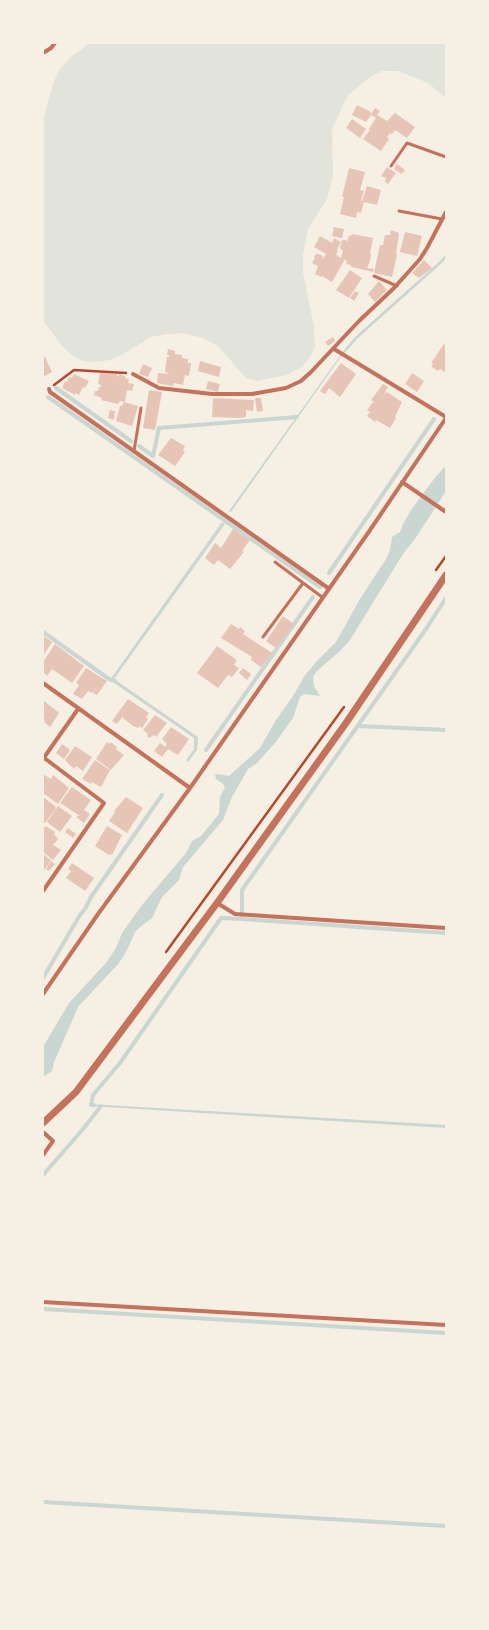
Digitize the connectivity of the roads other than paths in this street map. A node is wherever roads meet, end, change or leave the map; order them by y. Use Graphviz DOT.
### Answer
graph roads {
  1 [pos="55,43"];
  2 [pos="43,53"];
  3 [pos="446,157"];
  4 [pos="391,166"];
  5 [pos="399,211"];
  6 [pos="446,212"];
  7 [pos="442,219"];
  8 [pos="374,276"];
  9 [pos="397,286"];
  10 [pos="334,349"];
  11 [pos="133,374"];
  12 [pos="49,389"];
  13 [pos="141,408"];
  14 [pos="446,417"];
  15 [pos="134,450"];
  16 [pos="402,482"];
  17 [pos="446,512"];
  18 [pos="275,562"];
  19 [pos="446,575"];
  20 [pos="302,583"];
  21 [pos="328,588"];
  22 [pos="322,597"];
  23 [pos="262,637"];
  24 [pos="43,682"];
  25 [pos="78,709"];
  26 [pos="43,758"];
  27 [pos="190,788"];
  28 [pos="43,891"];
  29 [pos="217,902"];
  30 [pos="446,928"];
  31 [pos="43,994"];
  32 [pos="43,1123"];
  33 [pos="43,1132"];
  34 [pos="43,1155"];
  35 [pos="43,1302"];
  36 [pos="446,1325"];
  1 -- 2 [label="street"];
  3 -- 4 [label="lane"];
  5 -- 7 [label="lane"];
  6 -- 7 [label="street"];
  7 -- 9 [label="street"];
  8 -- 9 [label="lane"];
  9 -- 10 [label="street"];
  10 -- 11 [label="street"];
  10 -- 14 [label="street"];
  12 -- 15 [label="street"];
  13 -- 15 [label="lane"];
  14 -- 16 [label="street"];
  15 -- 21 [label="street"];
  16 -- 17 [label="street"];
  16 -- 21 [label="street"];
  18 -- 20 [label="lane"];
  19 -- 29 [label="street"];
  20 -- 22 [label="lane"];
  20 -- 23 [label="lane"];
  21 -- 22 [label="street"];
  22 -- 27 [label="street"];
  24 -- 25 [label="street"];
  25 -- 26 [label="street"];
  25 -- 27 [label="street"];
  26 -- 28 [label="street"];
  27 -- 31 [label="street"];
  29 -- 30 [label="street"];
  29 -- 32 [label="street"];
  33 -- 34 [label="street"];
  35 -- 36 [label="street"];
}
